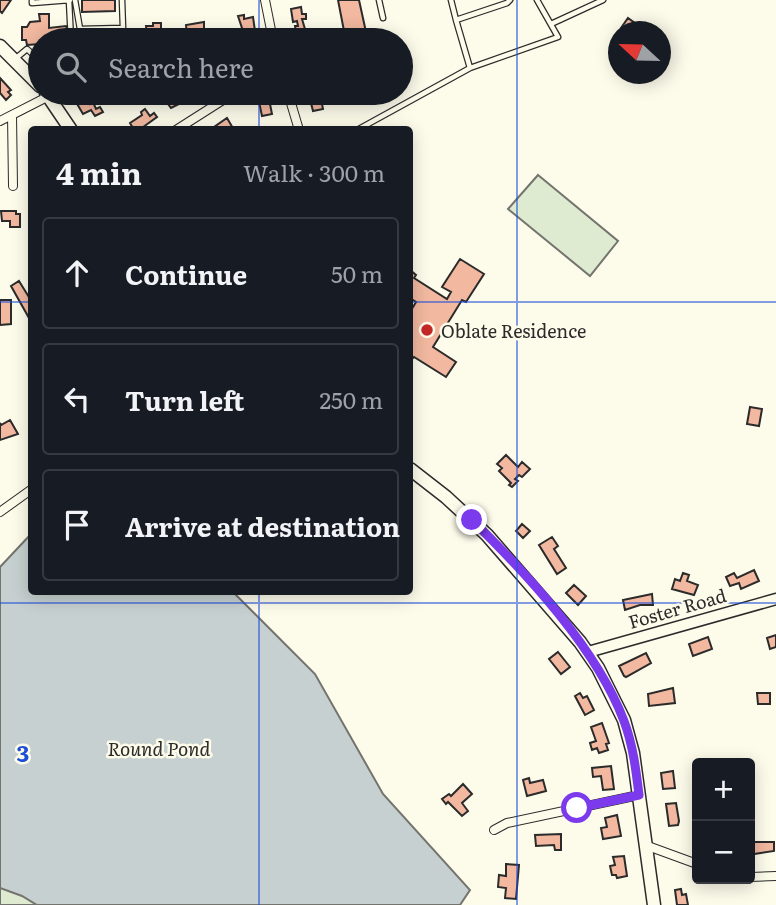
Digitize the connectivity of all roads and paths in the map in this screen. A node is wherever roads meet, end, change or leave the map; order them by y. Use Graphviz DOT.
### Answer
graph roads {
  1 [pos="32,0"];
  2 [pos="71,0"];
  3 [pos="122,0"];
  4 [pos="265,0"];
  5 [pos="379,0"];
  6 [pos="451,0"];
  7 [pos="510,0"];
  8 [pos="537,0"];
  9 [pos="603,0"];
  10 [pos="383,18"];
  11 [pos="456,20"];
  12 [pos="551,24"];
  13 [pos="71,28"];
  14 [pos="80,28"];
  15 [pos="123,28"];
  16 [pos="271,28"];
  17 [pos="0,46"];
  18 [pos="28,50"];
  19 [pos="15,60"];
  20 [pos="470,68"];
  21 [pos="28,73"];
  22 [pos="413,99"];
  23 [pos="28,102"];
  24 [pos="55,105"];
  25 [pos="215,105"];
  26 [pos="292,105"];
  27 [pos="403,105"];
  28 [pos="12,115"];
  29 [pos="0,121"];
  30 [pos="68,126"];
  31 [pos="182,126"];
  32 [pos="298,126"];
  33 [pos="364,126"];
  34 [pos="13,186"];
  35 [pos="413,472"];
  36 [pos="28,492"];
  37 [pos="0,512"];
  38 [pos="776,599"];
  39 [pos="588,652"];
  40 [pos="639,795"];
  41 [pos="494,830"];
  42 [pos="645,845"];
  43 [pos="692,862"];
  44 [pos="776,876"];
  45 [pos="755,877"];
  46 [pos="654,905"];
  1 -- 2 [label="lane"];
  2 -- 13 [label="lane"];
  2 -- 14 [label="lane"];
  3 -- 15 [label="lane"];
  4 -- 16 [label="street"];
  5 -- 10 [label="lane"];
  6 -- 11 [label="lane"];
  7 -- 11 [label="lane"];
  8 -- 12 [label="lane"];
  9 -- 12 [label="lane"];
  11 -- 20 [label="lane"];
  12 -- 20 [label="lane"];
  17 -- 19 [label="main road"];
  18 -- 19 [label="lane"];
  19 -- 21 [label="main road"];
  20 -- 22 [label="lane"];
  23 -- 28 [label="street"];
  24 -- 30 [label="main road"];
  25 -- 31 [label="street"];
  26 -- 32 [label="street"];
  27 -- 33 [label="lane"];
  28 -- 29 [label="street"];
  28 -- 34 [label="street"];
  35 -- 39 [label="main road"];
  36 -- 37 [label="street"];
  38 -- 39 [label="street, Foster Road"];
  39 -- 40 [label="main road"];
  40 -- 41 [label="street"];
  40 -- 42 [label="main road"];
  42 -- 43 [label="street"];
  42 -- 46 [label="main road"];
  44 -- 45 [label="street"];
}
